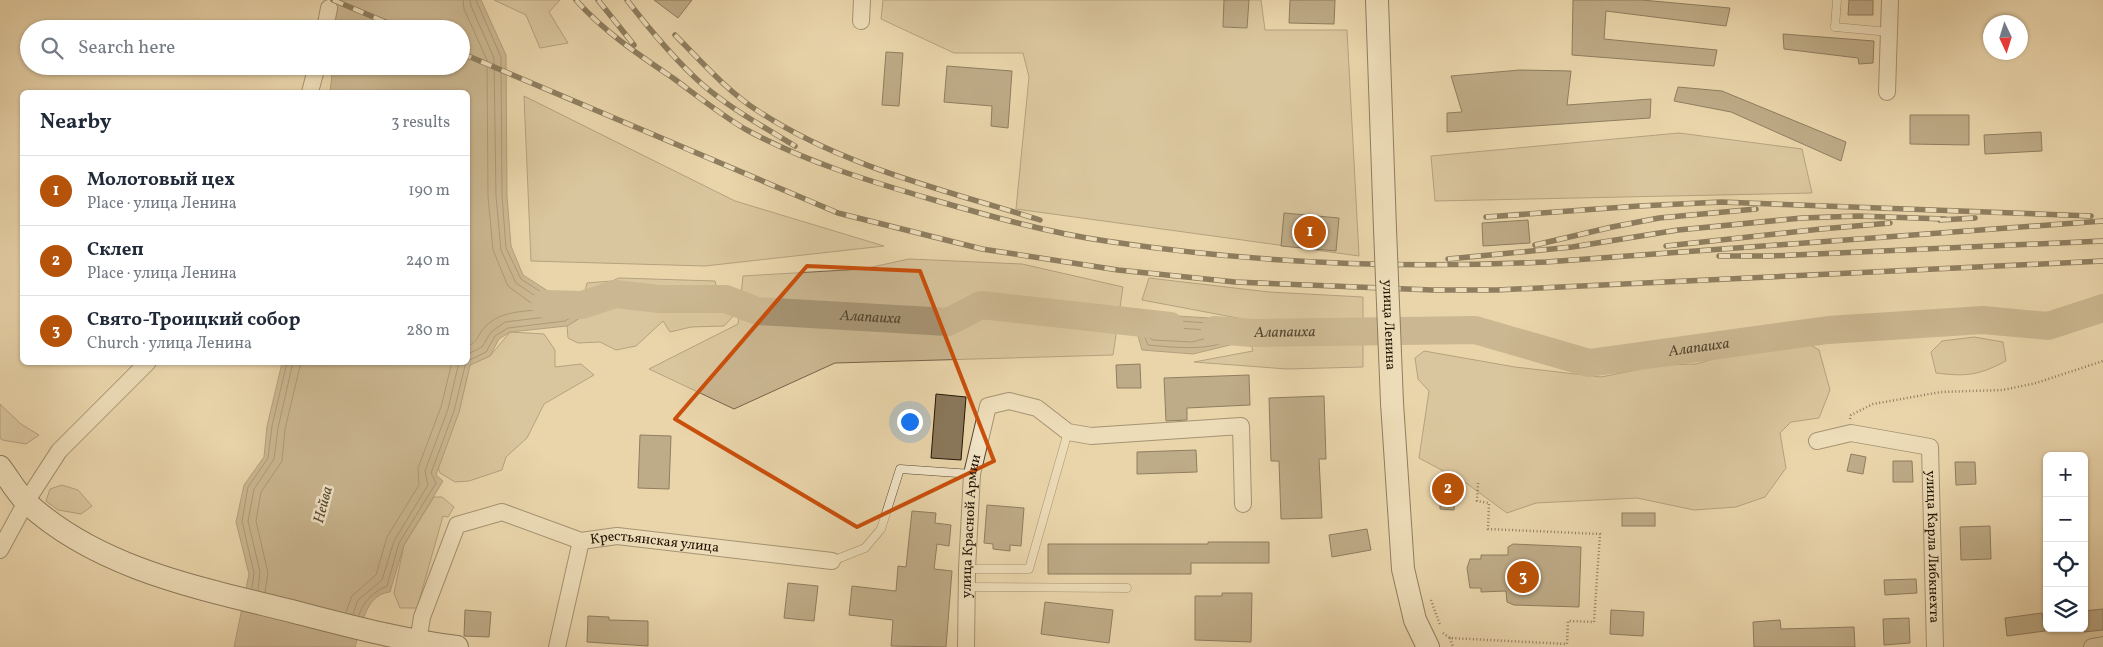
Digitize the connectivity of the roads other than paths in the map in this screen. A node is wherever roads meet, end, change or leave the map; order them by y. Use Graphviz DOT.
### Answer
graph roads {
  1 [pos="862,0"];
  2 [pos="1377,0"];
  3 [pos="1836,0"];
  4 [pos="1890,0"];
  5 [pos="329,8"];
  6 [pos="327,20"];
  7 [pos="861,21"];
  8 [pos="1888,32"];
  9 [pos="315,75"];
  10 [pos="311,90"];
  11 [pos="1887,92"];
  12 [pos="145,365"];
  13 [pos="1068,432"];
  14 [pos="1817,441"];
  15 [pos="0,467"];
  16 [pos="972,474"];
  17 [pos="26,502"];
  18 [pos="1243,504"];
  19 [pos="581,541"];
  20 [pos="0,550"];
  21 [pos="832,561"];
  22 [pos="967,569"];
  23 [pos="967,587"];
  24 [pos="1127,588"];
  25 [pos="1414,620"];
  26 [pos="407,639"];
  27 [pos="2103,646"];
  28 [pos="457,647"];
  29 [pos="557,647"];
  30 [pos="966,647"];
  31 [pos="1414,647"];
  32 [pos="1428,647"];
  33 [pos="1935,647"];
  34 [pos="2092,647"];
  1 -- 7 [label="street"];
  2 -- 25 [label="main road, улица Ленина, bridge"];
  3 -- 8 [label="lane"];
  4 -- 8 [label="street"];
  5 -- 6 [label="street"];
  8 -- 11 [label="street"];
  9 -- 10 [label="street"];
  12 -- 17 [label="street"];
  13 -- 16 [label="street, улица Красной Армии"];
  13 -- 18 [label="street"];
  13 -- 22 [label="lane"];
  14 -- 33 [label="street, улица Карла Либкнехта"];
  15 -- 17 [label="main road"];
  16 -- 21 [label="lane"];
  16 -- 22 [label="street, улица Красной Армии"];
  17 -- 20 [label="street"];
  17 -- 26 [label="main road"];
  19 -- 21 [label="street, Крестьянская улица"];
  19 -- 26 [label="street, Крестьянская улица"];
  19 -- 29 [label="street"];
  22 -- 23 [label="street, улица Красной Армии"];
  23 -- 24 [label="lane"];
  23 -- 30 [label="street, улица Красной Армии"];
  25 -- 31 [label="main road"];
  25 -- 32 [label="main road, улица Ленина"];
  26 -- 28 [label="main road"];
  27 -- 34 [label="street"];
}
